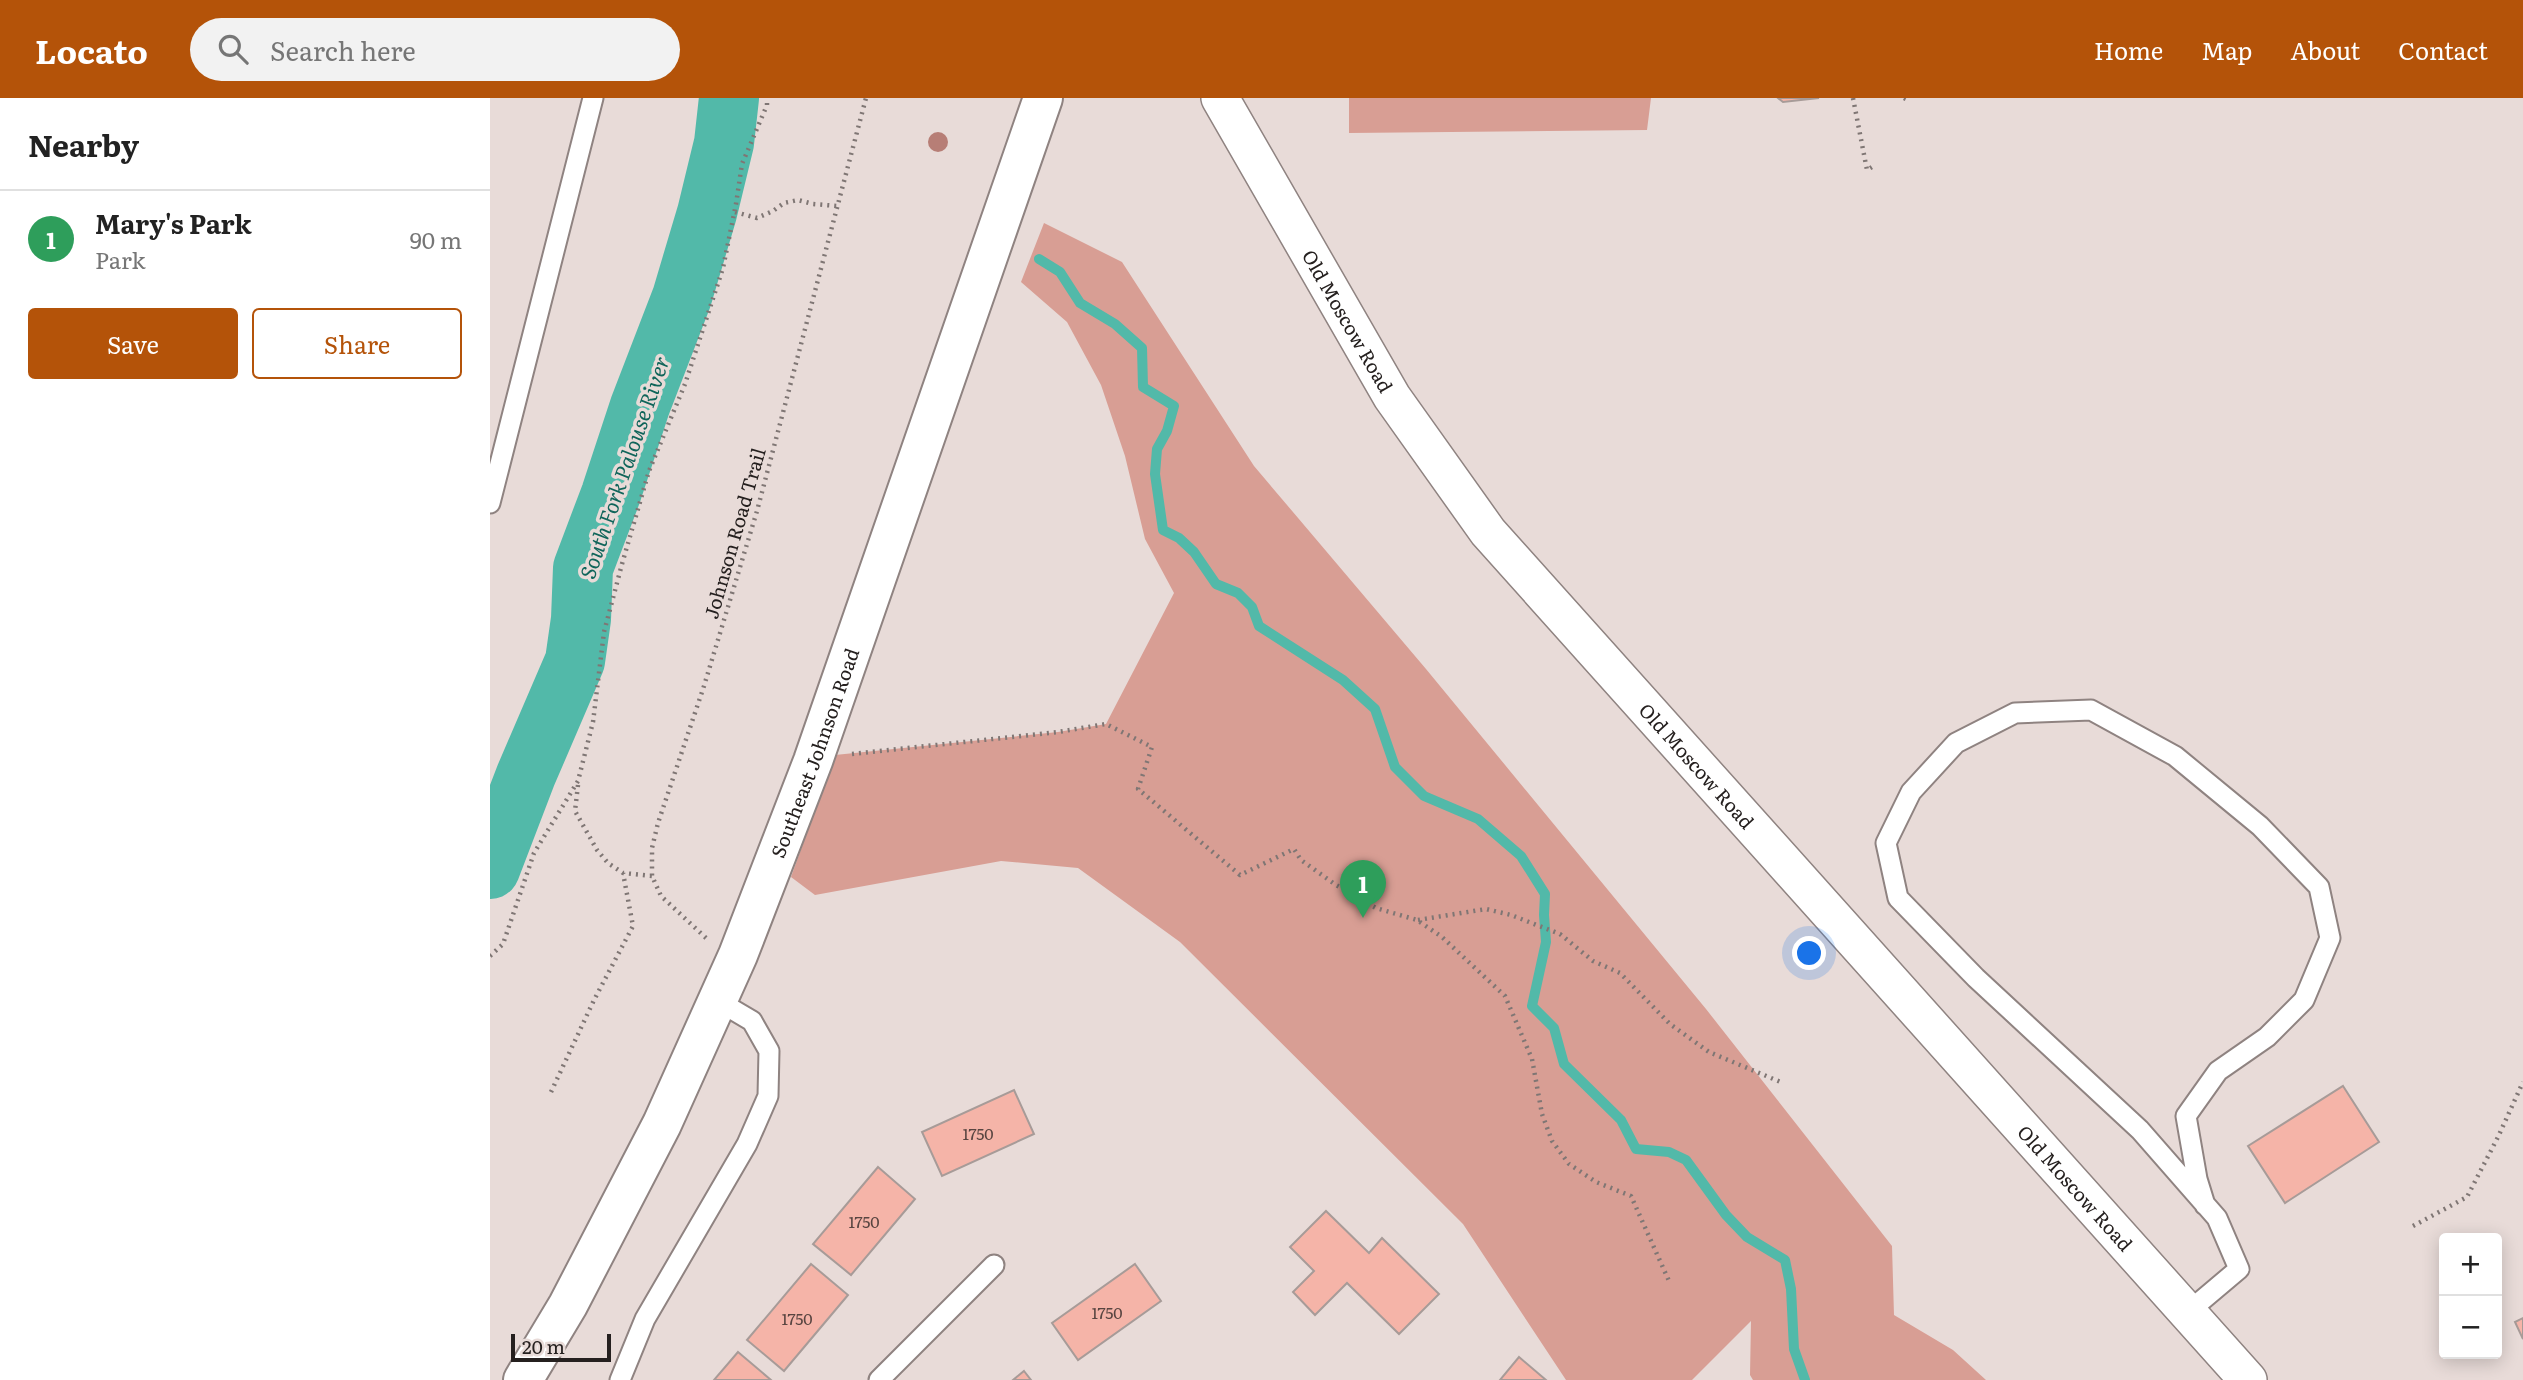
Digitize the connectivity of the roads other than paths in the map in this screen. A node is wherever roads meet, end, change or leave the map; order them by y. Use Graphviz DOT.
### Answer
graph roads {
  1 [pos="593,98"];
  2 [pos="1043,98"];
  3 [pos="1220,98"];
  4 [pos="490,503"];
  5 [pos="718,1001"];
  6 [pos="2205,1205"];
  7 [pos="994,1265"];
  8 [pos="2188,1312"];
  9 [pos="523,1380"];
  10 [pos="620,1380"];
  11 [pos="879,1380"];
  12 [pos="2248,1380"];
  1 -- 4 [label="lane"];
  2 -- 5 [label="street, Southeast Johnson Road"];
  3 -- 8 [label="street, Old Moscow Road"];
  5 -- 9 [label="street, Southeast Johnson Road"];
  5 -- 10 [label="lane"];
  6 -- 6 [label="lane"];
  6 -- 8 [label="lane"];
  7 -- 11 [label="lane"];
  8 -- 12 [label="street, Old Moscow Road"];
}
